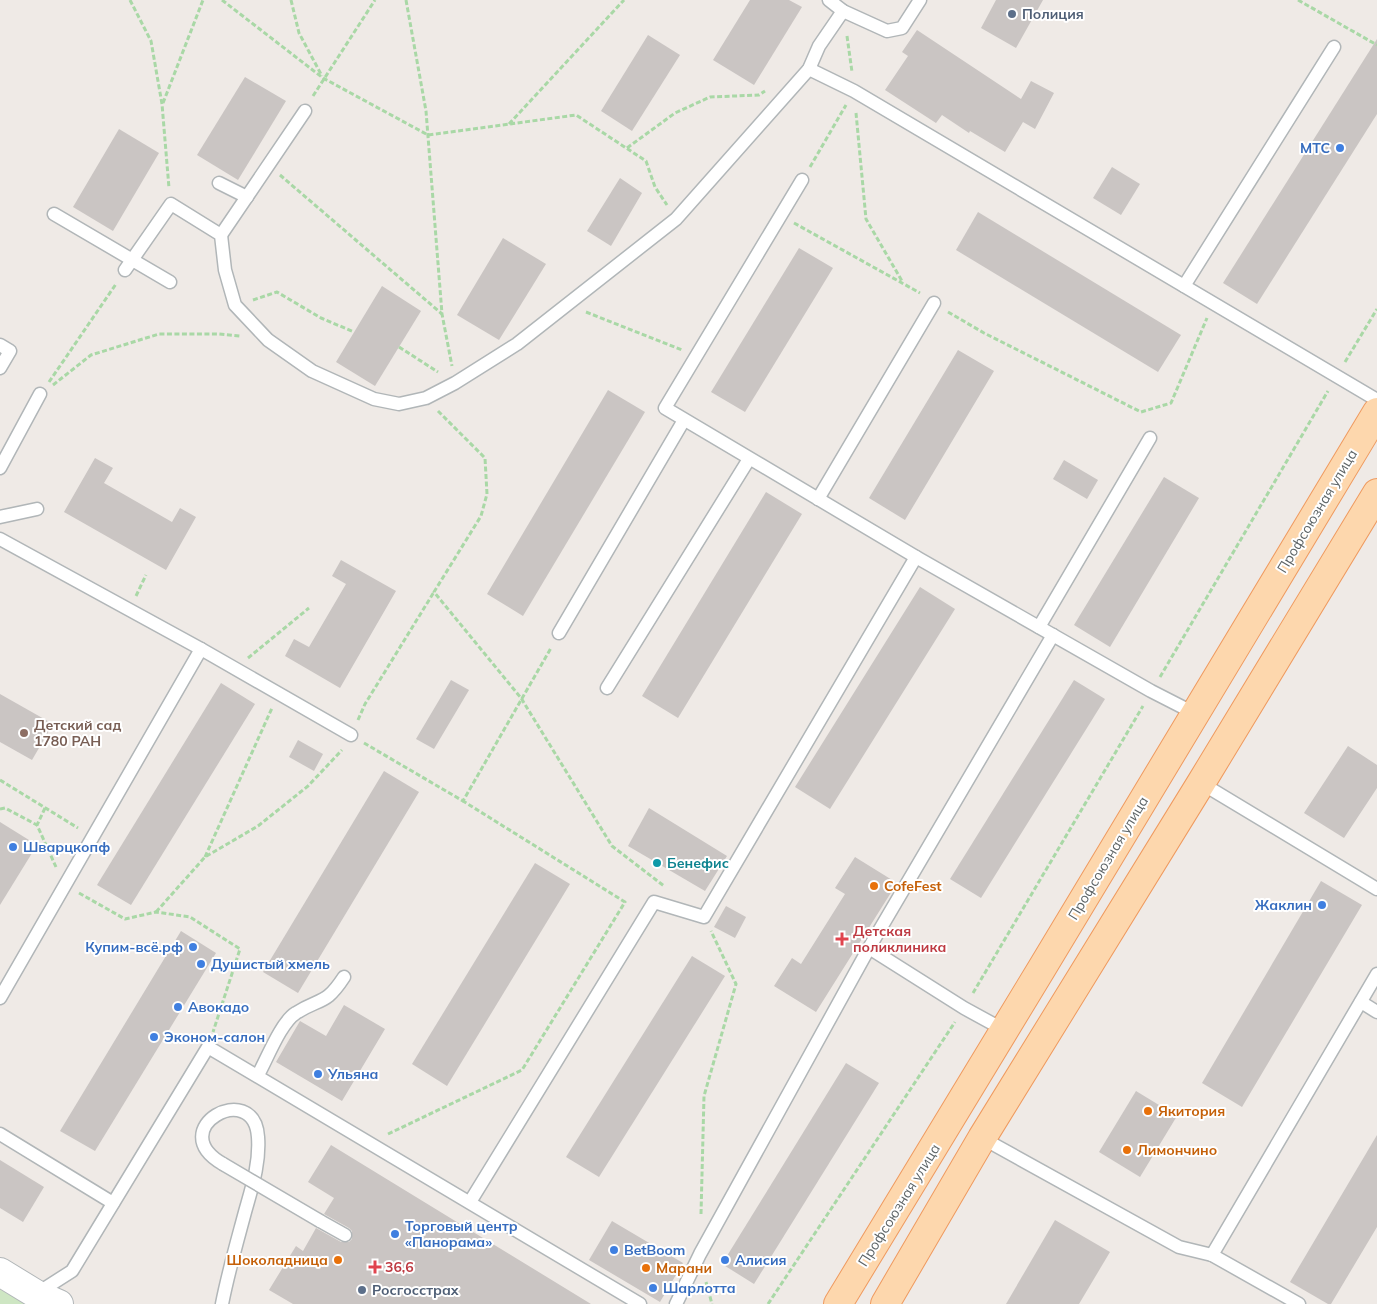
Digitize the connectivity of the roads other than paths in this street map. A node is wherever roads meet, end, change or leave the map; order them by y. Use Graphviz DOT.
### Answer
graph roads {
  1 [pos="829,0"];
  2 [pos="920,0"];
  3 [pos="843,11"];
  4 [pos="1334,47"];
  5 [pos="809,69"];
  6 [pos="305,111"];
  7 [pos="802,180"];
  8 [pos="219,183"];
  9 [pos="246,198"];
  10 [pos="54,214"];
  11 [pos="221,235"];
  12 [pos="129,265"];
  13 [pos="170,282"];
  14 [pos="1184,286"];
  15 [pos="934,303"];
  16 [pos="0,345"];
  17 [pos="0,368"];
  18 [pos="40,394"];
  19 [pos="1377,400"];
  20 [pos="1377,412"];
  21 [pos="684,420"];
  22 [pos="1150,438"];
  23 [pos="749,459"];
  24 [pos="0,468"];
  25 [pos="1377,493"];
  26 [pos="818,499"];
  27 [pos="37,510"];
  28 [pos="0,517"];
  29 [pos="0,539"];
  30 [pos="916,557"];
  31 [pos="1039,627"];
  32 [pos="559,633"];
  33 [pos="1053,635"];
  34 [pos="201,649"];
  35 [pos="608,688"];
  36 [pos="1194,713"];
  37 [pos="351,735"];
  38 [pos="1201,783"];
  39 [pos="1377,889"];
  40 [pos="869,948"];
  41 [pos="1377,974"];
  42 [pos="344,977"];
  43 [pos="0,998"];
  44 [pos="1361,1002"];
  45 [pos="1377,1012"];
  46 [pos="1006,1031"];
  47 [pos="258,1075"];
  48 [pos="0,1134"];
  49 [pos="982,1138"];
  50 [pos="470,1202"];
  51 [pos="113,1203"];
  52 [pos="345,1235"];
  53 [pos="1212,1256"];
  54 [pos="0,1272"];
  55 [pos="47,1299"];
  56 [pos="222,1304"];
  57 [pos="640,1304"];
  58 [pos="676,1304"];
  59 [pos="838,1304"];
  60 [pos="884,1304"];
  61 [pos="1299,1304"];
  1 -- 3 [label="lane"];
  2 -- 3 [label="lane"];
  3 -- 5 [label="lane"];
  4 -- 14 [label="lane"];
  5 -- 11 [label="lane"];
  5 -- 14 [label="lane"];
  6 -- 9 [label="lane"];
  7 -- 21 [label="lane"];
  8 -- 9 [label="lane"];
  9 -- 11 [label="lane"];
  10 -- 12 [label="lane"];
  11 -- 12 [label="lane"];
  12 -- 13 [label="lane"];
  14 -- 19 [label="lane"];
  15 -- 26 [label="lane"];
  16 -- 17 [label="lane"];
  18 -- 24 [label="lane"];
  20 -- 36 [label="main road, Профсоюзная улица"];
  21 -- 23 [label="lane"];
  21 -- 32 [label="lane"];
  22 -- 31 [label="lane"];
  23 -- 26 [label="lane"];
  23 -- 35 [label="lane"];
  25 -- 38 [label="main road"];
  26 -- 30 [label="lane"];
  27 -- 28 [label="lane"];
  29 -- 34 [label="lane"];
  30 -- 31 [label="lane"];
  30 -- 50 [label="lane"];
  31 -- 33 [label="lane"];
  33 -- 36 [label="lane"];
  33 -- 40 [label="lane"];
  34 -- 37 [label="lane"];
  34 -- 43 [label="lane"];
  36 -- 46 [label="main road, Профсоюзная улица"];
  38 -- 39 [label="lane"];
  38 -- 49 [label="main road"];
  40 -- 46 [label="lane"];
  40 -- 58 [label="lane"];
  41 -- 44 [label="lane"];
  42 -- 47 [label="lane"];
  44 -- 45 [label="lane"];
  44 -- 53 [label="lane"];
  46 -- 59 [label="main road, Профсоюзная улица"];
  47 -- 50 [label="lane"];
  47 -- 51 [label="lane"];
  48 -- 51 [label="lane"];
  49 -- 53 [label="lane"];
  49 -- 60 [label="main road"];
  50 -- 57 [label="lane"];
  51 -- 55 [label="lane"];
  52 -- 56 [label="lane, bridge"];
  53 -- 61 [label="lane"];
  54 -- 55 [label="street"];
}
